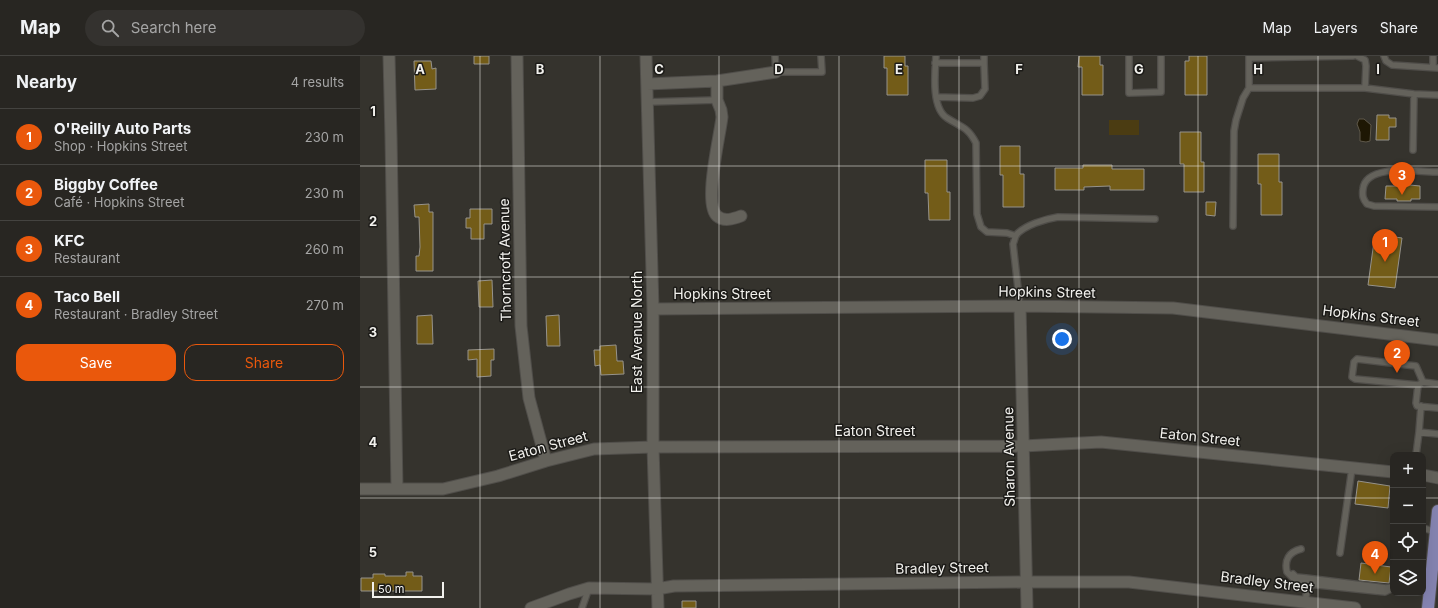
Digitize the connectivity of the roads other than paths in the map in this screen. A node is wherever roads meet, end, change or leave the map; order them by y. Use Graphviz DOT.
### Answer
graph roads {
  1 [pos="389,56"];
  2 [pos="517,56"];
  3 [pos="646,56"];
  4 [pos="775,56"];
  5 [pos="821,56"];
  6 [pos="936,56"];
  7 [pos="984,56"];
  8 [pos="1129,56"];
  9 [pos="1161,56"];
  10 [pos="1353,56"];
  11 [pos="1357,56"];
  12 [pos="1384,56"];
  13 [pos="1433,56"];
  14 [pos="1249,57"];
  15 [pos="984,62"];
  16 [pos="936,63"];
  17 [pos="1435,68"];
  18 [pos="776,72"];
  19 [pos="717,82"];
  20 [pos="647,84"];
  21 [pos="1249,88"];
  22 [pos="1366,88"];
  23 [pos="1414,94"];
  24 [pos="1438,95"];
  25 [pos="936,97"];
  26 [pos="717,100"];
  27 [pos="647,102"];
  28 [pos="1413,150"];
  29 [pos="1438,172"];
  30 [pos="1438,207"];
  31 [pos="741,216"];
  32 [pos="1155,218"];
  33 [pos="1233,226"];
  34 [pos="1016,236"];
  35 [pos="1020,306"];
  36 [pos="653,309"];
  37 [pos="1438,340"];
  38 [pos="1421,384"];
  39 [pos="1438,384"];
  40 [pos="1422,406"];
  41 [pos="1438,408"];
  42 [pos="1419,432"];
  43 [pos="1438,434"];
  44 [pos="1024,446"];
  45 [pos="653,447"];
  46 [pos="1416,452"];
  47 [pos="546,461"];
  48 [pos="1352,468"];
  49 [pos="1390,472"];
  50 [pos="1426,475"];
  51 [pos="1438,478"];
  52 [pos="360,489"];
  53 [pos="397,489"];
  54 [pos="1438,511"];
  55 [pos="1426,529"];
  56 [pos="1436,532"];
  57 [pos="1301,549"];
  58 [pos="1340,553"];
  59 [pos="1286,562"];
  60 [pos="1027,582"];
  61 [pos="1308,584"];
  62 [pos="589,588"];
  63 [pos="1390,588"];
  64 [pos="657,589"];
  65 [pos="1390,590"];
  66 [pos="1305,602"];
  67 [pos="531,608"];
  68 [pos="582,608"];
  69 [pos="658,608"];
  70 [pos="1027,608"];
  71 [pos="1355,608"];
  72 [pos="1428,608"];
  1 -- 53 [label="street"];
  2 -- 47 [label="street, Thorncroft Avenue"];
  3 -- 20 [label="street, East Avenue North"];
  4 -- 18 [label="lane"];
  5 -- 18 [label="lane"];
  6 -- 16 [label="lane"];
  7 -- 15 [label="lane"];
  8 -- 9 [label="lane"];
  10 -- 14 [label="lane"];
  11 -- 22 [label="lane"];
  12 -- 17 [label="lane"];
  13 -- 17 [label="lane"];
  14 -- 21 [label="lane"];
  15 -- 16 [label="lane"];
  15 -- 25 [label="lane"];
  16 -- 25 [label="lane"];
  18 -- 19 [label="street"];
  19 -- 20 [label="street"];
  19 -- 26 [label="street"];
  20 -- 27 [label="street, East Avenue North"];
  21 -- 22 [label="lane"];
  21 -- 33 [label="lane"];
  22 -- 23 [label="lane"];
  23 -- 24 [label="lane"];
  23 -- 28 [label="lane"];
  25 -- 34 [label="lane"];
  26 -- 27 [label="lane"];
  26 -- 31 [label="street"];
  27 -- 36 [label="street, East Avenue North"];
  29 -- 30 [label="lane"];
  32 -- 34 [label="lane"];
  34 -- 35 [label="lane"];
  35 -- 36 [label="street, Hopkins Street"];
  35 -- 37 [label="street, Hopkins Street"];
  35 -- 44 [label="street, Sharon Avenue"];
  36 -- 45 [label="street, East Avenue North"];
  38 -- 38 [label="lane"];
  38 -- 39 [label="lane"];
  38 -- 40 [label="lane"];
  40 -- 41 [label="lane"];
  40 -- 42 [label="lane"];
  42 -- 43 [label="lane"];
  42 -- 46 [label="lane"];
  44 -- 45 [label="street, Eaton Street"];
  44 -- 48 [label="street, Eaton Street"];
  44 -- 60 [label="street, Sharon Avenue"];
  45 -- 47 [label="street, Eaton Street"];
  45 -- 64 [label="street, East Avenue North"];
  47 -- 53 [label="street, Eaton Street"];
  48 -- 49 [label="street, Eaton Street"];
  48 -- 58 [label="lane"];
  50 -- 51 [label="street"];
  52 -- 53 [label="street, Eaton Street"];
  54 -- 56 [label="main road"];
  55 -- 56 [label="lane"];
  56 -- 72 [label="main road"];
  57 -- 59 [label="lane"];
  59 -- 61 [label="lane"];
  59 -- 63 [label="lane"];
  60 -- 64 [label="street, Bradley Street"];
  60 -- 66 [label="street, Bradley Street"];
  60 -- 70 [label="street, Sharon Avenue"];
  61 -- 65 [label="lane"];
  61 -- 66 [label="lane"];
  62 -- 64 [label="street, Bradley Street"];
  62 -- 67 [label="street, Bradley Street"];
  62 -- 68 [label="lane"];
  64 -- 69 [label="street, East Avenue North"];
  66 -- 71 [label="street, Bradley Street"];
}
